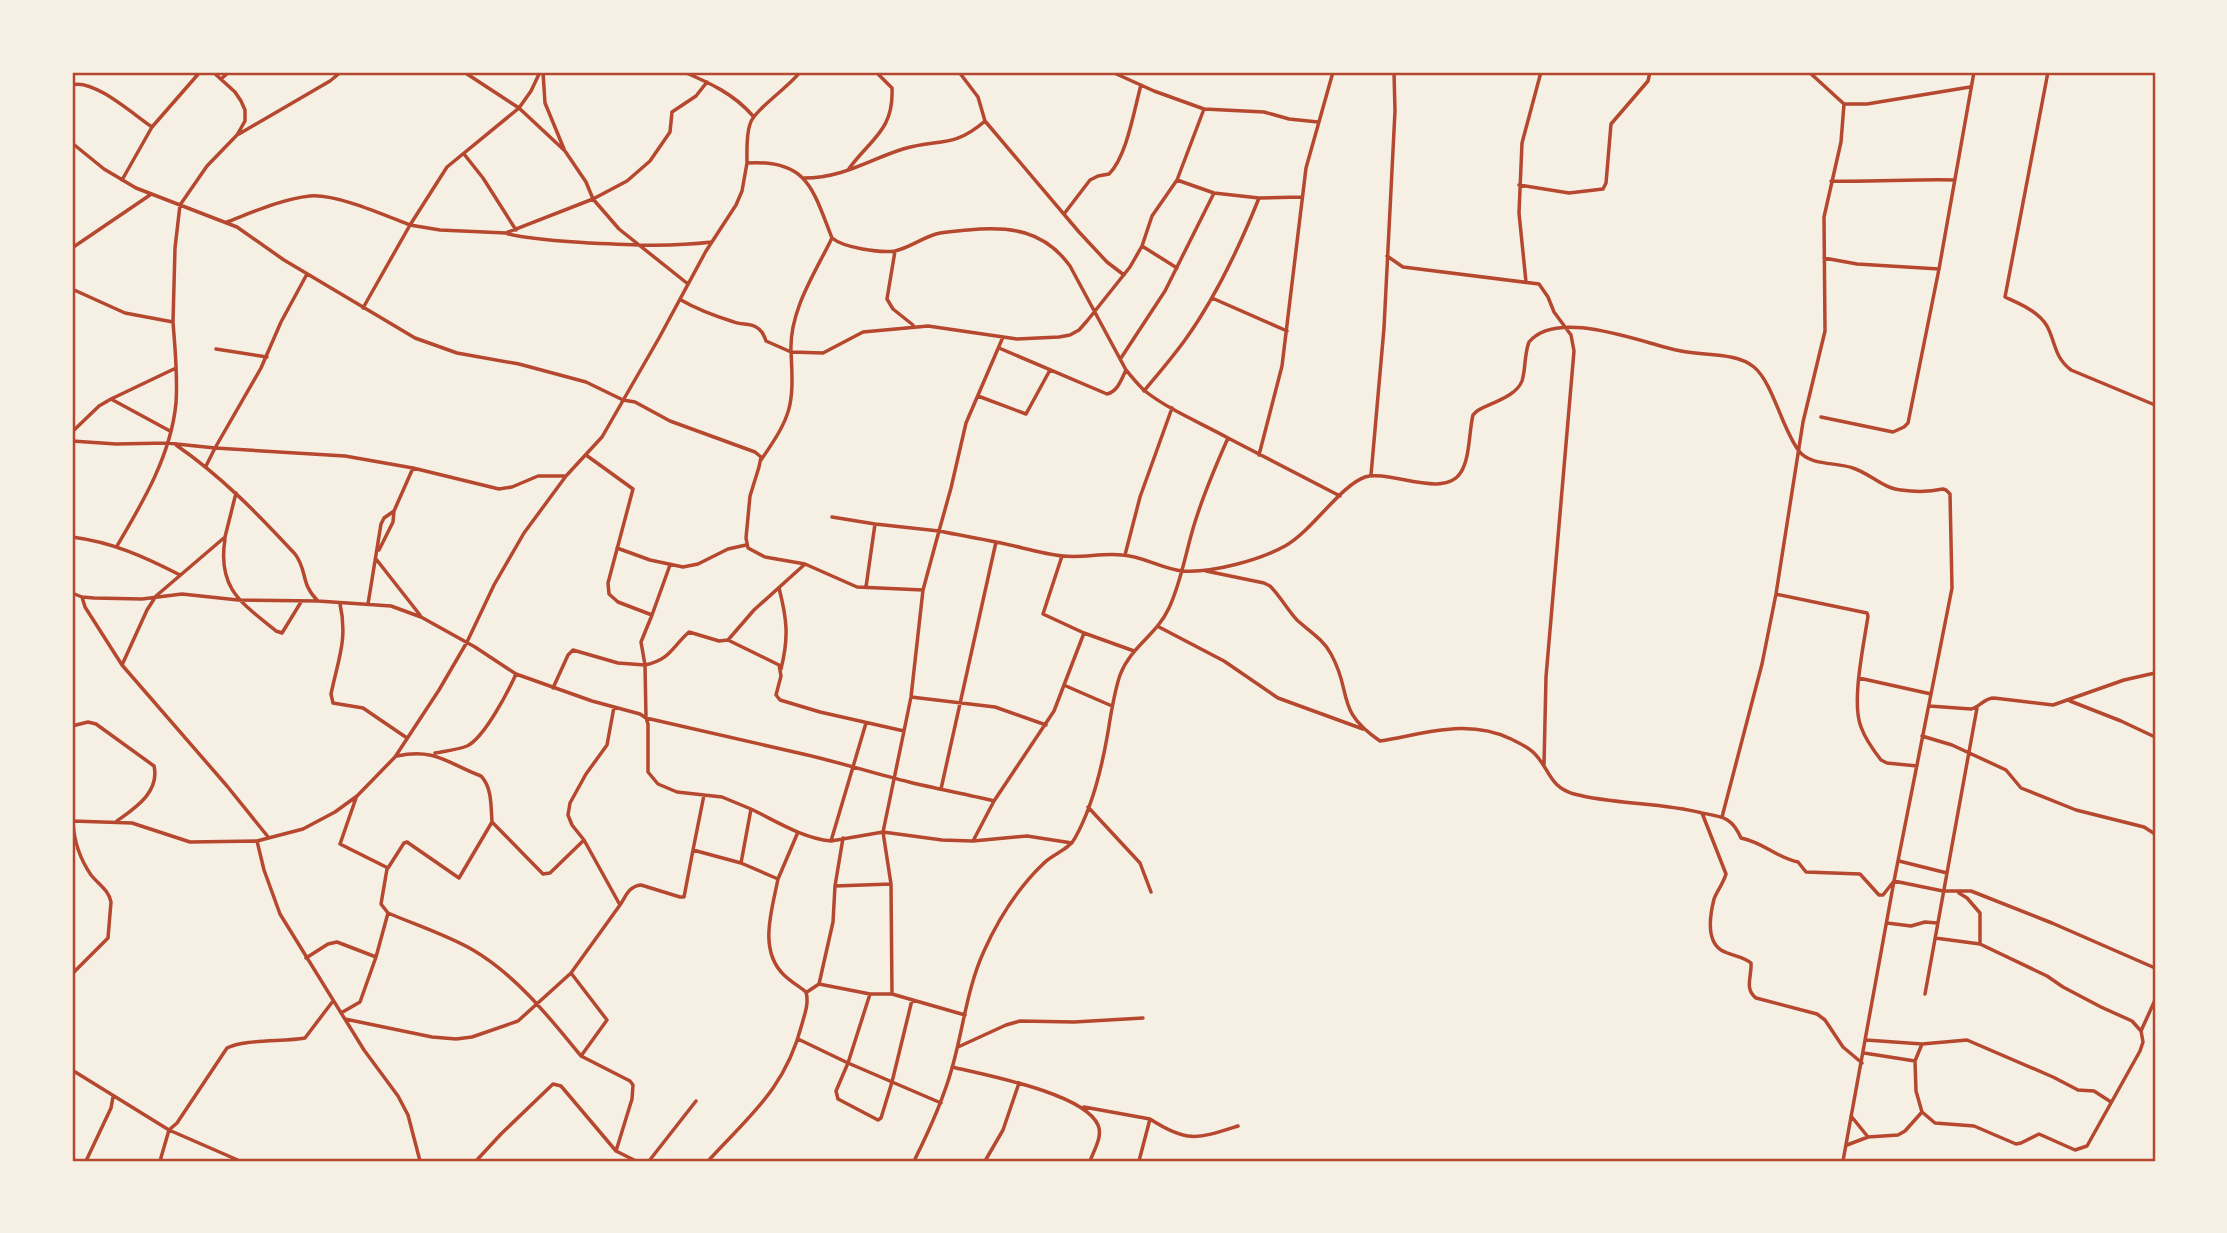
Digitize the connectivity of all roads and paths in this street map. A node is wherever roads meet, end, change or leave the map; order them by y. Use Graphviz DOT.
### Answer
graph roads {
  1 [pos="200,72"];
  2 [pos="213,72"];
  3 [pos="229,72"];
  4 [pos="341,72"];
  5 [pos="464,72"];
  6 [pos="541,72"];
  7 [pos="684,72"];
  8 [pos="800,72"];
  9 [pos="876,72"];
  10 [pos="959,72"];
  11 [pos="1112,72"];
  12 [pos="1333,72"];
  13 [pos="1394,72"];
  14 [pos="1541,72"];
  15 [pos="1650,72"];
  16 [pos="1809,72"];
  17 [pos="1974,72"];
  18 [pos="2048,72"];
  19 [pos="221,79"];
  20 [pos="708,82"];
  21 [pos="72,85"];
  22 [pos="1141,85"];
  23 [pos="1970,88"];
  24 [pos="1844,104"];
  25 [pos="519,108"];
  26 [pos="1204,109"];
  27 [pos="753,116"];
  28 [pos="985,121"];
  29 [pos="1318,122"];
  30 [pos="152,127"];
  31 [pos="237,135"];
  32 [pos="72,144"];
  33 [pos="565,150"];
  34 [pos="464,154"];
  35 [pos="747,163"];
  36 [pos="847,171"];
  37 [pos="804,177"];
  38 [pos="122,180"];
  39 [pos="1177,180"];
  40 [pos="1955,180"];
  41 [pos="1831,181"];
  42 [pos="1519,186"];
  43 [pos="1214,193"];
  44 [pos="150,195"];
  45 [pos="1301,197"];
  46 [pos="1259,198"];
  47 [pos="593,199"];
  48 [pos="180,205"];
  49 [pos="1064,214"];
  50 [pos="227,222"];
  51 [pos="410,225"];
  52 [pos="516,230"];
  53 [pos="506,233"];
  54 [pos="832,238"];
  55 [pos="712,242"];
  56 [pos="637,246"];
  57 [pos="1142,246"];
  58 [pos="72,248"];
  59 [pos="895,251"];
  60 [pos="1387,256"];
  61 [pos="1824,258"];
  62 [pos="1177,268"];
  63 [pos="1939,269"];
  64 [pos="307,274"];
  65 [pos="1124,275"];
  66 [pos="1526,282"];
  67 [pos="688,284"];
  68 [pos="72,289"];
  69 [pos="1212,298"];
  70 [pos="681,300"];
  71 [pos="363,308"];
  72 [pos="1094,312"];
  73 [pos="173,322"];
  74 [pos="915,327"];
  75 [pos="1567,327"];
  76 [pos="1287,331"];
  77 [pos="1003,337"];
  78 [pos="999,348"];
  79 [pos="216,349"];
  80 [pos="791,352"];
  81 [pos="267,358"];
  82 [pos="1120,359"];
  83 [pos="177,368"];
  84 [pos="1050,370"];
  85 [pos="1126,370"];
  86 [pos="1144,391"];
  87 [pos="978,396"];
  88 [pos="111,398"];
  89 [pos="623,400"];
  90 [pos="2155,405"];
  91 [pos="1172,408"];
  92 [pos="1821,417"];
  93 [pos="170,431"];
  94 [pos="72,432"];
  95 [pos="1228,438"];
  96 [pos="72,441"];
  97 [pos="167,443"];
  98 [pos="174,444"];
  99 [pos="215,448"];
  100 [pos="1799,452"];
  101 [pos="586,455"];
  102 [pos="1259,455"];
  103 [pos="759,463"];
  104 [pos="206,466"];
  105 [pos="413,468"];
  106 [pos="565,476"];
  107 [pos="1371,476"];
  108 [pos="236,493"];
  109 [pos="1340,496"];
  110 [pos="394,512"];
  111 [pos="832,517"];
  112 [pos="875,524"];
  113 [pos="939,531"];
  114 [pos="72,537"];
  115 [pos="225,537"];
  116 [pos="996,541"];
  117 [pos="746,545"];
  118 [pos="117,546"];
  119 [pos="617,548"];
  120 [pos="1125,555"];
  121 [pos="1062,556"];
  122 [pos="376,557"];
  123 [pos="805,564"];
  124 [pos="670,565"];
  125 [pos="1204,570"];
  126 [pos="1181,571"];
  127 [pos="180,575"];
  128 [pos="866,587"];
  129 [pos="779,588"];
  130 [pos="923,590"];
  131 [pos="72,593"];
  132 [pos="1776,594"];
  133 [pos="156,596"];
  134 [pos="82,597"];
  135 [pos="238,600"];
  136 [pos="302,601"];
  137 [pos="318,601"];
  138 [pos="340,604"];
  139 [pos="368,604"];
  140 [pos="652,615"];
  141 [pos="421,617"];
  142 [pos="1159,628"];
  143 [pos="1084,633"];
  144 [pos="728,640"];
  145 [pos="467,642"];
  146 [pos="1134,651"];
  147 [pos="122,665"];
  148 [pos="645,665"];
  149 [pos="781,669"];
  150 [pos="2155,673"];
  151 [pos="516,674"];
  152 [pos="1858,678"];
  153 [pos="1065,686"];
  154 [pos="553,688"];
  155 [pos="1931,694"];
  156 [pos="911,697"];
  157 [pos="2068,700"];
  158 [pos="960,702"];
  159 [pos="1112,706"];
  160 [pos="1928,706"];
  161 [pos="614,707"];
  162 [pos="1977,708"];
  163 [pos="646,718"];
  164 [pos="866,723"];
  165 [pos="1045,725"];
  166 [pos="72,726"];
  167 [pos="1363,730"];
  168 [pos="904,731"];
  169 [pos="1923,736"];
  170 [pos="2155,737"];
  171 [pos="407,738"];
  172 [pos="1969,753"];
  173 [pos="432,754"];
  174 [pos="395,757"];
  175 [pos="1917,766"];
  176 [pos="854,767"];
  177 [pos="1544,767"];
  178 [pos="896,779"];
  179 [pos="941,789"];
  180 [pos="704,795"];
  181 [pos="357,796"];
  182 [pos="994,801"];
  183 [pos="1088,807"];
  184 [pos="751,809"];
  185 [pos="1702,813"];
  186 [pos="1722,817"];
  187 [pos="73,821"];
  188 [pos="117,821"];
  189 [pos="492,821"];
  190 [pos="797,832"];
  191 [pos="883,832"];
  192 [pos="2155,834"];
  193 [pos="269,838"];
  194 [pos="843,838"];
  195 [pos="584,840"];
  196 [pos="257,841"];
  197 [pos="831,841"];
  198 [pos="972,841"];
  199 [pos="1072,843"];
  200 [pos="693,850"];
  201 [pos="1899,861"];
  202 [pos="741,863"];
  203 [pos="388,868"];
  204 [pos="1947,873"];
  205 [pos="778,879"];
  206 [pos="1894,881"];
  207 [pos="891,884"];
  208 [pos="835,886"];
  209 [pos="1943,891"];
  210 [pos="1151,892"];
  211 [pos="1958,892"];
  212 [pos="620,905"];
  213 [pos="388,913"];
  214 [pos="1887,923"];
  215 [pos="1937,923"];
  216 [pos="1935,938"];
  217 [pos="1980,944"];
  218 [pos="376,957"];
  219 [pos="306,958"];
  220 [pos="2155,968"];
  221 [pos="571,973"];
  222 [pos="72,974"];
  223 [pos="819,984"];
  224 [pos="806,992"];
  225 [pos="870,993"];
  226 [pos="892,994"];
  227 [pos="1925,994"];
  228 [pos="912,1000"];
  229 [pos="2155,1000"];
  230 [pos="333,1001"];
  231 [pos="538,1004"];
  232 [pos="341,1013"];
  233 [pos="965,1015"];
  234 [pos="1143,1018"];
  235 [pos="345,1020"];
  236 [pos="2141,1031"];
  237 [pos="798,1039"];
  238 [pos="1866,1040"];
  239 [pos="1922,1044"];
  240 [pos="957,1048"];
  241 [pos="1864,1053"];
  242 [pos="581,1056"];
  243 [pos="1915,1061"];
  244 [pos="848,1063"];
  245 [pos="1862,1063"];
  246 [pos="952,1068"];
  247 [pos="72,1070"];
  248 [pos="892,1082"];
  249 [pos="1019,1083"];
  250 [pos="113,1097"];
  251 [pos="696,1101"];
  252 [pos="2110,1102"];
  253 [pos="941,1103"];
  254 [pos="1081,1107"];
  255 [pos="1922,1112"];
  256 [pos="1851,1116"];
  257 [pos="1150,1119"];
  258 [pos="1238,1126"];
  259 [pos="169,1130"];
  260 [pos="1868,1138"];
  261 [pos="1846,1145"];
  262 [pos="616,1151"];
  263 [pos="86,1161"];
  264 [pos="160,1161"];
  265 [pos="240,1161"];
  266 [pos="420,1161"];
  267 [pos="476,1161"];
  268 [pos="636,1161"];
  269 [pos="649,1161"];
  270 [pos="709,1161"];
  271 [pos="914,1161"];
  272 [pos="985,1161"];
  273 [pos="1090,1161"];
  274 [pos="1139,1161"];
  275 [pos="1843,1161"];
  1 -- 30 [label="street"];
  2 -- 19 [label="street"];
  3 -- 19 [label="street"];
  4 -- 31 [label="street"];
  5 -- 25 [label="street"];
  6 -- 25 [label="street"];
  6 -- 33 [label="street"];
  7 -- 20 [label="street"];
  8 -- 27 [label="street"];
  9 -- 36 [label="street"];
  10 -- 28 [label="street"];
  11 -- 22 [label="street"];
  12 -- 29 [label="street"];
  13 -- 60 [label="street"];
  14 -- 42 [label="street"];
  15 -- 42 [label="street"];
  16 -- 24 [label="street"];
  17 -- 23 [label="street"];
  18 -- 90 [label="street"];
  19 -- 31 [label="street"];
  20 -- 27 [label="street"];
  20 -- 47 [label="street"];
  21 -- 30 [label="street"];
  22 -- 26 [label="street"];
  22 -- 49 [label="street"];
  23 -- 24 [label="street"];
  23 -- 40 [label="street"];
  24 -- 41 [label="street"];
  25 -- 33 [label="street"];
  25 -- 34 [label="street"];
  26 -- 29 [label="street"];
  26 -- 39 [label="street"];
  27 -- 35 [label="street"];
  28 -- 36 [label="street"];
  28 -- 49 [label="street"];
  29 -- 45 [label="street"];
  30 -- 38 [label="street"];
  31 -- 48 [label="street"];
  32 -- 38 [label="street"];
  33 -- 47 [label="street"];
  34 -- 51 [label="street"];
  34 -- 52 [label="street"];
  35 -- 37 [label="street"];
  35 -- 55 [label="street"];
  36 -- 37 [label="street"];
  37 -- 54 [label="street"];
  38 -- 44 [label="street"];
  39 -- 43 [label="street"];
  39 -- 57 [label="street"];
  40 -- 41 [label="street"];
  40 -- 63 [label="street"];
  41 -- 61 [label="street"];
  42 -- 66 [label="street"];
  43 -- 46 [label="street"];
  43 -- 62 [label="street"];
  44 -- 48 [label="street"];
  44 -- 58 [label="street"];
  45 -- 46 [label="street"];
  45 -- 76 [label="street"];
  46 -- 69 [label="street"];
  47 -- 52 [label="street"];
  47 -- 56 [label="street"];
  48 -- 50 [label="street"];
  48 -- 73 [label="street"];
  49 -- 65 [label="street"];
  50 -- 51 [label="street"];
  50 -- 64 [label="street"];
  51 -- 53 [label="street"];
  51 -- 71 [label="street"];
  52 -- 53 [label="street"];
  53 -- 56 [label="street"];
  54 -- 59 [label="street"];
  54 -- 80 [label="street"];
  55 -- 56 [label="street"];
  55 -- 67 [label="street"];
  56 -- 67 [label="street"];
  57 -- 62 [label="street"];
  57 -- 65 [label="street"];
  59 -- 72 [label="street"];
  59 -- 74 [label="street"];
  60 -- 66 [label="street"];
  60 -- 107 [label="street"];
  61 -- 63 [label="street"];
  61 -- 100 [label="street"];
  62 -- 82 [label="street"];
  63 -- 92 [label="street"];
  64 -- 71 [label="street"];
  64 -- 81 [label="street"];
  65 -- 72 [label="street"];
  66 -- 75 [label="street"];
  67 -- 70 [label="street"];
  68 -- 73 [label="street"];
  69 -- 76 [label="street"];
  69 -- 86 [label="street"];
  70 -- 80 [label="street"];
  70 -- 89 [label="street"];
  71 -- 89 [label="street"];
  72 -- 77 [label="street"];
  72 -- 82 [label="street"];
  73 -- 83 [label="street"];
  74 -- 77 [label="street"];
  74 -- 80 [label="street"];
  75 -- 100 [label="street"];
  75 -- 107 [label="street"];
  75 -- 177 [label="street"];
  76 -- 102 [label="street"];
  77 -- 78 [label="street"];
  78 -- 84 [label="street"];
  78 -- 87 [label="street"];
  79 -- 81 [label="street"];
  80 -- 103 [label="street"];
  81 -- 99 [label="street"];
  82 -- 85 [label="street"];
  83 -- 88 [label="street"];
  83 -- 93 [label="street"];
  84 -- 85 [label="street"];
  84 -- 87 [label="street"];
  85 -- 86 [label="street"];
  86 -- 91 [label="street"];
  87 -- 113 [label="street"];
  88 -- 93 [label="street"];
  88 -- 94 [label="street"];
  89 -- 101 [label="street"];
  89 -- 103 [label="street"];
  91 -- 95 [label="street"];
  91 -- 120 [label="street"];
  93 -- 97 [label="street"];
  95 -- 102 [label="street"];
  95 -- 126 [label="street"];
  96 -- 97 [label="street"];
  97 -- 98 [label="street"];
  97 -- 118 [label="street"];
  98 -- 99 [label="street"];
  98 -- 104 [label="street"];
  99 -- 104 [label="street"];
  99 -- 105 [label="street"];
  100 -- 132 [label="street"];
  100 -- 155 [label="street"];
  101 -- 106 [label="street"];
  101 -- 119 [label="street"];
  102 -- 109 [label="street"];
  103 -- 117 [label="street"];
  104 -- 108 [label="street"];
  105 -- 106 [label="street"];
  105 -- 110 [label="street"];
  106 -- 145 [label="street"];
  107 -- 109 [label="street"];
  108 -- 115 [label="street"];
  108 -- 137 [label="street"];
  109 -- 125 [label="street"];
  110 -- 122 [label="street"];
  110 -- 122 [label="street"];
  111 -- 112 [label="street"];
  112 -- 113 [label="street"];
  112 -- 128 [label="street"];
  113 -- 116 [label="street"];
  113 -- 130 [label="street"];
  114 -- 118 [label="street"];
  115 -- 127 [label="street"];
  115 -- 135 [label="street"];
  116 -- 121 [label="street"];
  116 -- 158 [label="street"];
  117 -- 123 [label="street"];
  117 -- 124 [label="street"];
  118 -- 127 [label="street"];
  119 -- 124 [label="street"];
  119 -- 140 [label="street"];
  120 -- 121 [label="street"];
  120 -- 126 [label="street"];
  121 -- 143 [label="street"];
  122 -- 139 [label="street"];
  122 -- 141 [label="street"];
  123 -- 128 [label="street"];
  123 -- 129 [label="street"];
  124 -- 140 [label="street"];
  125 -- 126 [label="street"];
  125 -- 167 [label="street"];
  126 -- 142 [label="street"];
  127 -- 133 [label="street"];
  128 -- 130 [label="street"];
  129 -- 144 [label="street"];
  129 -- 149 [label="street"];
  130 -- 156 [label="street"];
  131 -- 134 [label="street"];
  132 -- 152 [label="street"];
  132 -- 186 [label="street"];
  133 -- 134 [label="street"];
  133 -- 135 [label="street"];
  133 -- 147 [label="street"];
  134 -- 147 [label="street"];
  135 -- 136 [label="street"];
  135 -- 136 [label="street"];
  136 -- 137 [label="street"];
  137 -- 138 [label="street"];
  138 -- 139 [label="street"];
  138 -- 171 [label="street"];
  139 -- 141 [label="street"];
  140 -- 148 [label="street"];
  141 -- 145 [label="street"];
  142 -- 146 [label="street"];
  142 -- 167 [label="street"];
  143 -- 146 [label="street"];
  143 -- 153 [label="street"];
  144 -- 148 [label="street"];
  144 -- 149 [label="street"];
  145 -- 151 [label="street"];
  145 -- 171 [label="street"];
  146 -- 159 [label="street"];
  147 -- 193 [label="street"];
  148 -- 154 [label="street"];
  148 -- 163 [label="street"];
  149 -- 164 [label="street"];
  150 -- 157 [label="street"];
  151 -- 154 [label="street"];
  151 -- 173 [label="street"];
  152 -- 155 [label="street"];
  152 -- 175 [label="street"];
  153 -- 159 [label="street"];
  153 -- 165 [label="street"];
  154 -- 161 [label="street"];
  155 -- 160 [label="street"];
  156 -- 158 [label="street"];
  156 -- 168 [label="street"];
  157 -- 162 [label="street"];
  157 -- 170 [label="street"];
  158 -- 165 [label="street"];
  158 -- 179 [label="street"];
  159 -- 183 [label="street"];
  160 -- 162 [label="street"];
  160 -- 169 [label="street"];
  161 -- 163 [label="street"];
  161 -- 195 [label="street"];
  162 -- 172 [label="street"];
  163 -- 176 [label="street"];
  163 -- 180 [label="street"];
  164 -- 168 [label="street"];
  164 -- 176 [label="street"];
  165 -- 182 [label="street"];
  166 -- 188 [label="street"];
  167 -- 177 [label="street"];
  168 -- 178 [label="street"];
  169 -- 172 [label="street"];
  169 -- 175 [label="street"];
  171 -- 174 [label="street"];
  172 -- 192 [label="street"];
  172 -- 204 [label="street"];
  173 -- 174 [label="street"];
  173 -- 189 [label="street"];
  174 -- 181 [label="street"];
  175 -- 201 [label="street"];
  176 -- 178 [label="street"];
  176 -- 197 [label="street"];
  177 -- 185 [label="street"];
  178 -- 179 [label="street"];
  178 -- 191 [label="street"];
  179 -- 182 [label="street"];
  180 -- 184 [label="street"];
  180 -- 200 [label="street"];
  181 -- 193 [label="street"];
  181 -- 203 [label="street"];
  182 -- 198 [label="street"];
  183 -- 199 [label="street"];
  183 -- 210 [label="street"];
  184 -- 190 [label="street"];
  184 -- 202 [label="street"];
  185 -- 186 [label="street"];
  185 -- 245 [label="street"];
  186 -- 206 [label="street"];
  187 -- 188 [label="street"];
  187 -- 222 [label="street"];
  188 -- 196 [label="street"];
  189 -- 195 [label="street"];
  189 -- 203 [label="street"];
  190 -- 197 [label="street"];
  190 -- 205 [label="street"];
  191 -- 194 [label="street"];
  191 -- 198 [label="street"];
  191 -- 207 [label="street"];
  193 -- 196 [label="street"];
  194 -- 197 [label="street"];
  194 -- 208 [label="street"];
  195 -- 212 [label="street"];
  196 -- 219 [label="street"];
  198 -- 199 [label="street"];
  199 -- 233 [label="street"];
  200 -- 202 [label="street"];
  200 -- 212 [label="street"];
  201 -- 204 [label="street"];
  201 -- 206 [label="street"];
  202 -- 205 [label="street"];
  203 -- 213 [label="street"];
  204 -- 209 [label="street"];
  205 -- 224 [label="street"];
  206 -- 209 [label="street"];
  206 -- 214 [label="street"];
  207 -- 208 [label="street"];
  207 -- 226 [label="street"];
  208 -- 223 [label="street"];
  209 -- 211 [label="street"];
  209 -- 215 [label="street"];
  211 -- 217 [label="street"];
  211 -- 220 [label="street"];
  212 -- 221 [label="street"];
  213 -- 218 [label="street"];
  213 -- 231 [label="street"];
  214 -- 215 [label="street"];
  214 -- 238 [label="street"];
  215 -- 216 [label="street"];
  216 -- 217 [label="street"];
  216 -- 227 [label="street"];
  217 -- 236 [label="street"];
  218 -- 219 [label="street"];
  218 -- 232 [label="street"];
  219 -- 230 [label="street"];
  221 -- 231 [label="street"];
  221 -- 242 [label="street"];
  223 -- 224 [label="street"];
  223 -- 225 [label="street"];
  224 -- 237 [label="street"];
  225 -- 226 [label="street"];
  225 -- 244 [label="street"];
  226 -- 228 [label="street"];
  228 -- 233 [label="street"];
  228 -- 248 [label="street"];
  229 -- 236 [label="street"];
  230 -- 232 [label="street"];
  230 -- 259 [label="street"];
  231 -- 235 [label="street"];
  231 -- 242 [label="street"];
  232 -- 235 [label="street"];
  233 -- 240 [label="street"];
  234 -- 240 [label="street"];
  235 -- 266 [label="street"];
  236 -- 252 [label="street"];
  237 -- 244 [label="street"];
  237 -- 270 [label="street"];
  238 -- 239 [label="street"];
  238 -- 241 [label="street"];
  239 -- 243 [label="street"];
  239 -- 252 [label="street"];
  240 -- 246 [label="street"];
  241 -- 243 [label="street"];
  241 -- 245 [label="street"];
  242 -- 262 [label="street"];
  243 -- 255 [label="street"];
  244 -- 248 [label="street"];
  244 -- 248 [label="street"];
  245 -- 256 [label="street"];
  246 -- 249 [label="street"];
  246 -- 253 [label="street"];
  247 -- 250 [label="street"];
  248 -- 253 [label="street"];
  249 -- 254 [label="street"];
  249 -- 272 [label="street"];
  250 -- 259 [label="street"];
  250 -- 263 [label="street"];
  251 -- 269 [label="street"];
  252 -- 255 [label="street"];
  253 -- 271 [label="street"];
  254 -- 257 [label="street"];
  254 -- 273 [label="street"];
  255 -- 260 [label="street"];
  256 -- 260 [label="street"];
  256 -- 261 [label="street"];
  257 -- 258 [label="street"];
  257 -- 274 [label="street"];
  259 -- 264 [label="street"];
  259 -- 265 [label="street"];
  260 -- 261 [label="street"];
  261 -- 275 [label="street"];
  262 -- 267 [label="street"];
  262 -- 268 [label="street"];
}
